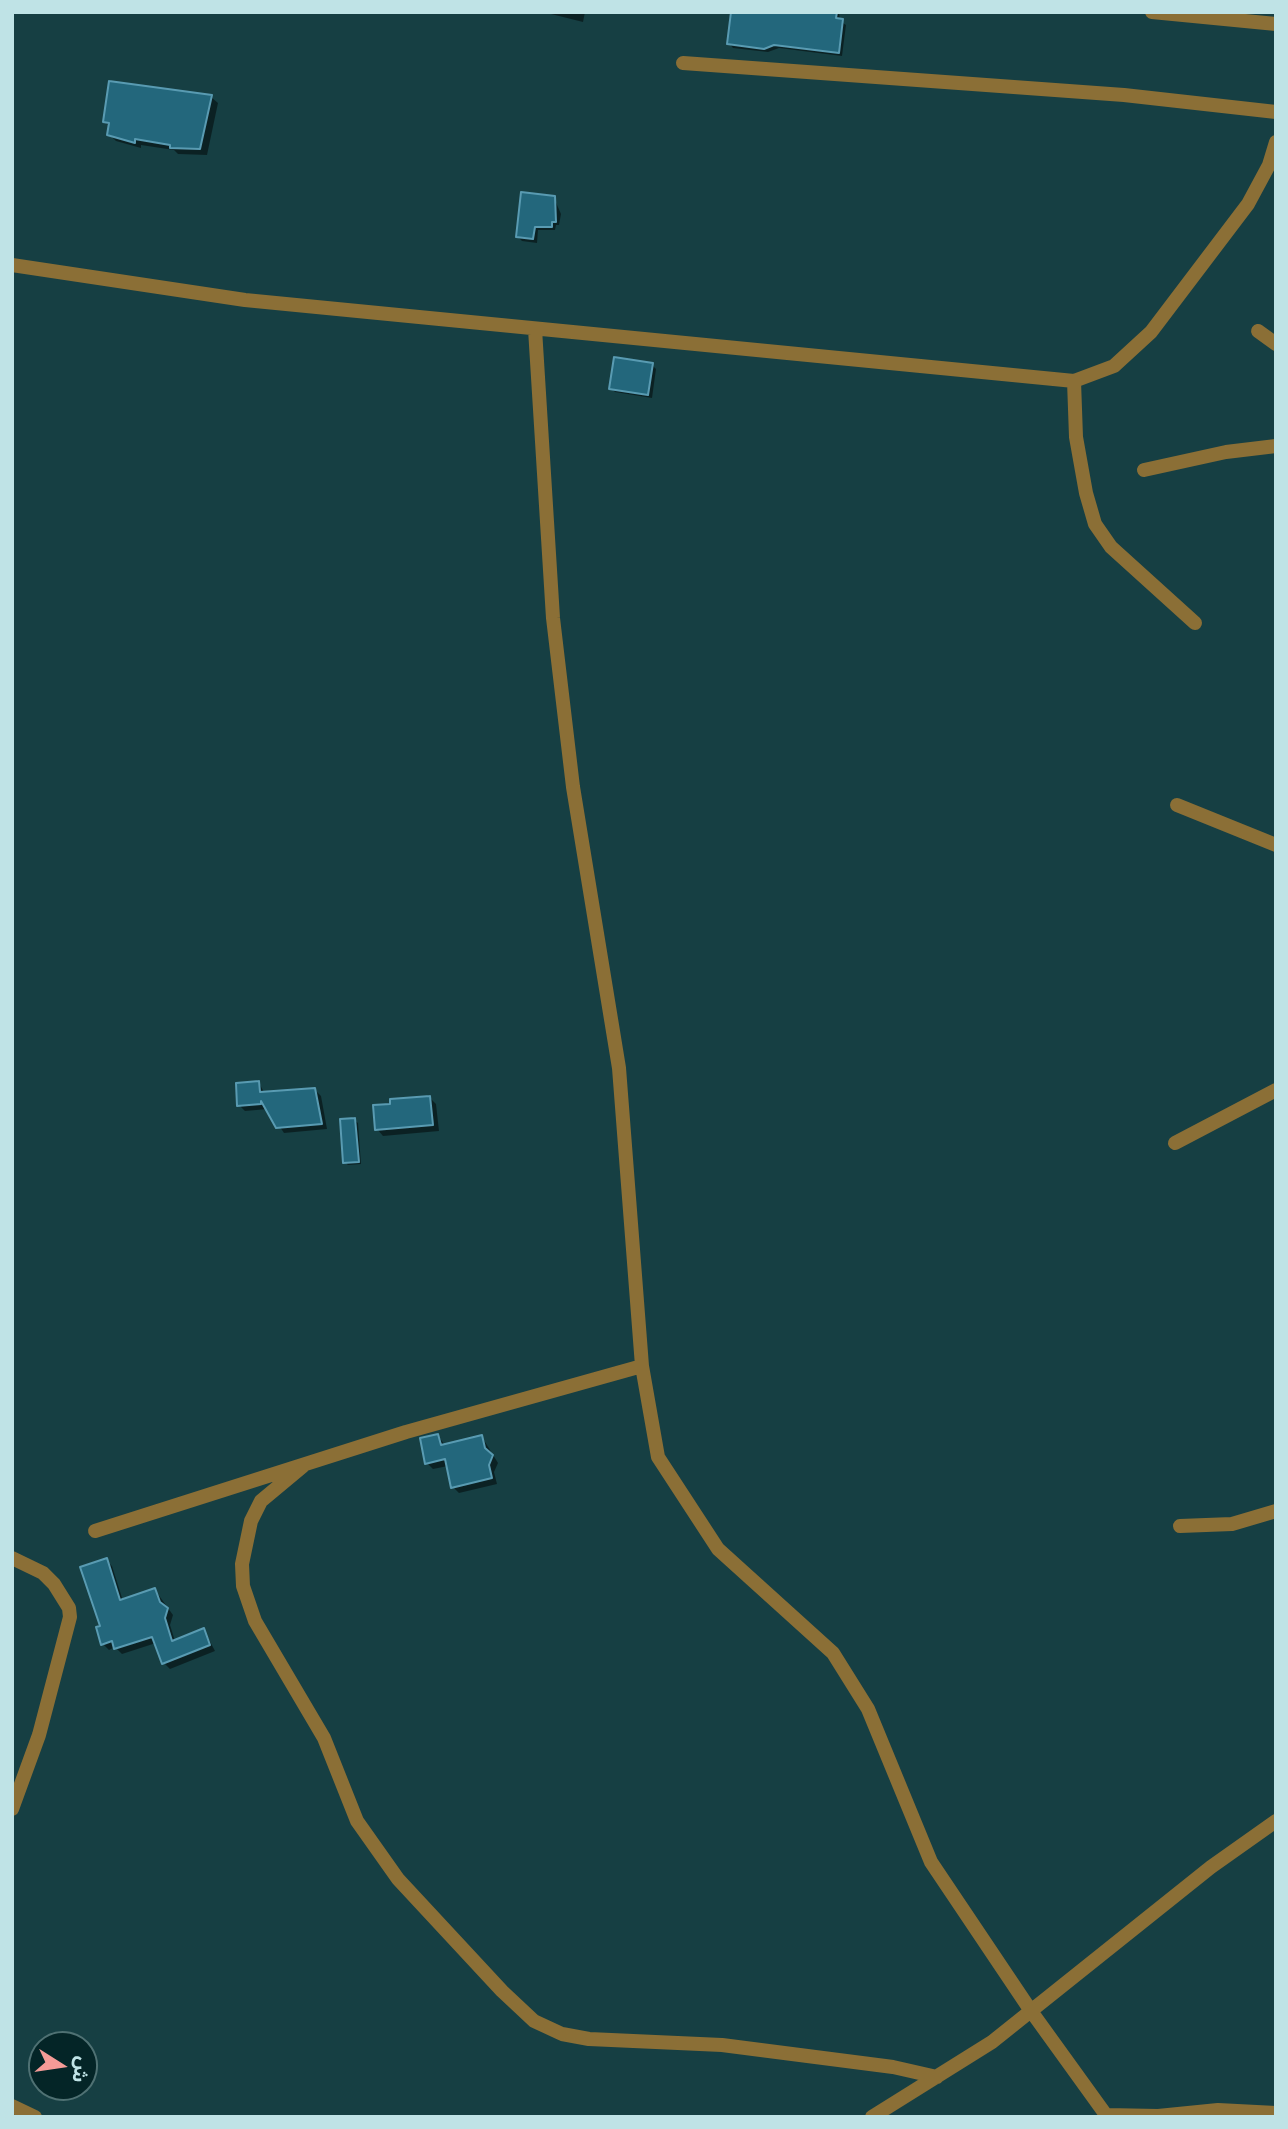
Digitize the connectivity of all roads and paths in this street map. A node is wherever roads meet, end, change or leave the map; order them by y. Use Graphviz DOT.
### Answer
graph roads {
  1 [pos="1152,12"];
  2 [pos="1276,24"];
  3 [pos="683,63"];
  4 [pos="1276,112"];
  5 [pos="1276,142"];
  6 [pos="12,265"];
  7 [pos="535,329"];
  8 [pos="1258,331"];
  9 [pos="1276,344"];
  10 [pos="1074,381"];
  11 [pos="1276,446"];
  12 [pos="1144,470"];
  13 [pos="1195,623"];
  14 [pos="1177,805"];
  15 [pos="1276,845"];
  16 [pos="1276,1090"];
  17 [pos="1175,1143"];
  18 [pos="642,1366"];
  19 [pos="303,1466"];
  20 [pos="1276,1511"];
  21 [pos="1180,1526"];
  22 [pos="95,1531"];
  23 [pos="12,1558"];
  24 [pos="12,1809"];
  25 [pos="1276,1821"];
  26 [pos="1031,2011"];
  27 [pos="937,2077"];
  28 [pos="12,2106"];
  29 [pos="1276,2113"];
  30 [pos="1106,2116"];
  31 [pos="35,2117"];
  32 [pos="873,2117"];
  1 -- 2 [label="street"];
  3 -- 4 [label="street"];
  5 -- 10 [label="street"];
  6 -- 7 [label="street"];
  7 -- 10 [label="street"];
  7 -- 18 [label="street"];
  8 -- 9 [label="street"];
  10 -- 13 [label="street"];
  11 -- 12 [label="street"];
  14 -- 15 [label="street"];
  16 -- 17 [label="street"];
  18 -- 19 [label="street"];
  18 -- 26 [label="street"];
  19 -- 22 [label="street"];
  19 -- 27 [label="street"];
  20 -- 21 [label="street"];
  23 -- 24 [label="street"];
  25 -- 26 [label="street"];
  26 -- 27 [label="street"];
  26 -- 30 [label="street"];
  27 -- 32 [label="street"];
  28 -- 31 [label="street"];
  29 -- 30 [label="street"];
}
